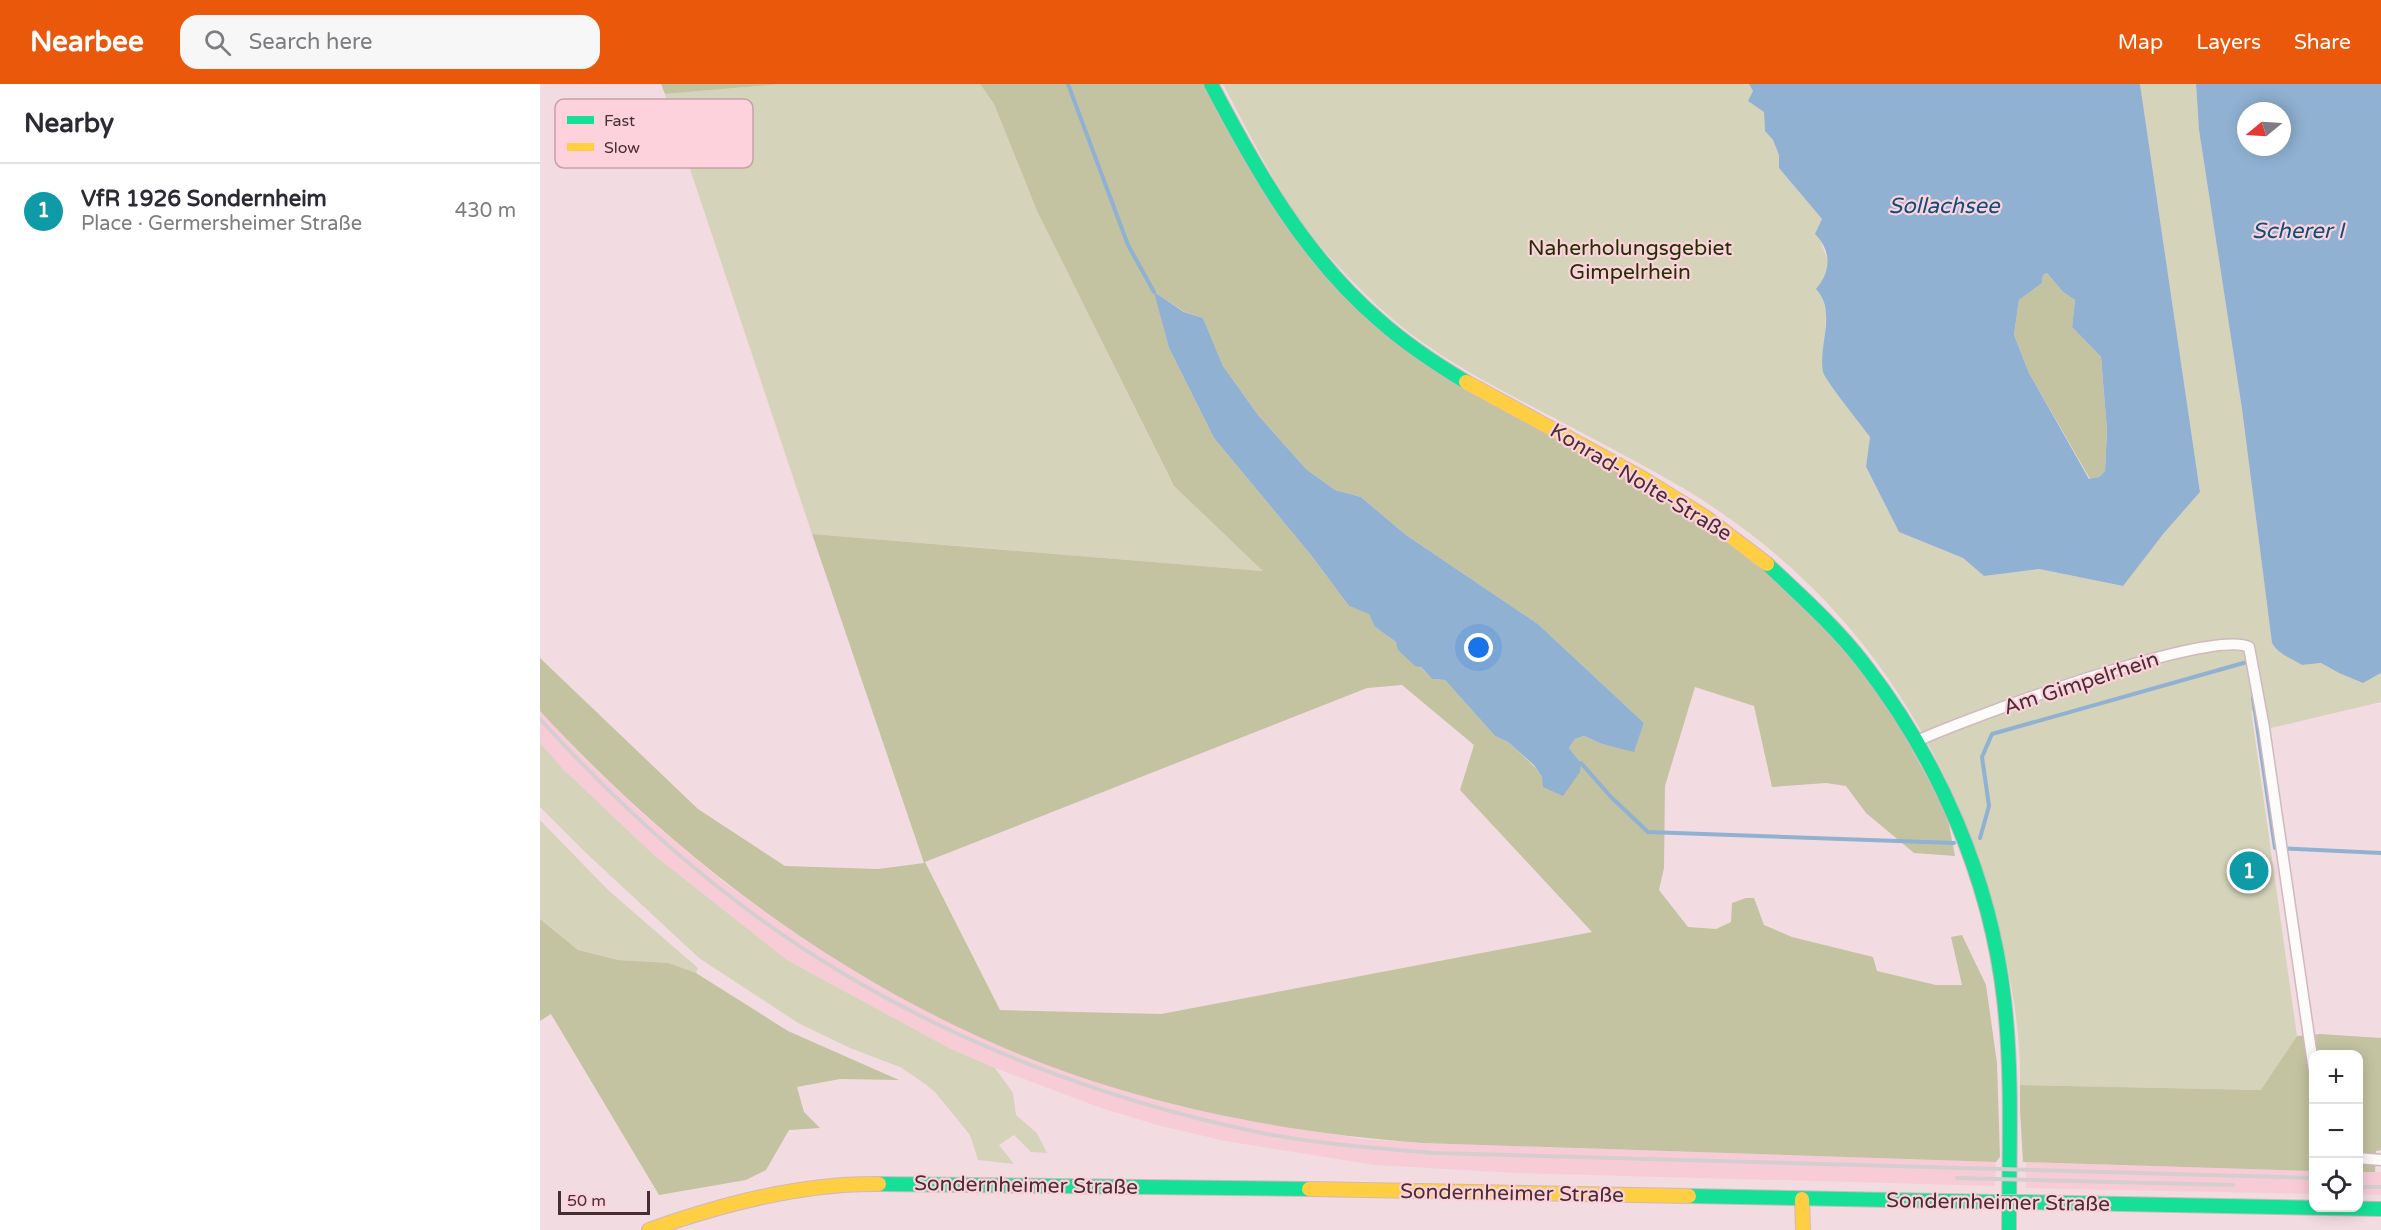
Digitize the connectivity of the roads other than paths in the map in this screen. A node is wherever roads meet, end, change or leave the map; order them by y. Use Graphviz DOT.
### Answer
graph roads {
  1 [pos="1211,84"];
  2 [pos="1917,741"];
  3 [pos="2310,1050"];
  4 [pos="2363,1158"];
  5 [pos="2381,1160"];
  6 [pos="1802,1198"];
  7 [pos="2381,1209"];
  8 [pos="649,1230"];
  9 [pos="1803,1230"];
  10 [pos="2009,1230"];
  1 -- 2 [label="main road, Konrad-Nolte-Straße"];
  2 -- 3 [label="street, Am Gimpelrhein"];
  2 -- 10 [label="main road, Konrad-Nolte-Straße"];
  4 -- 5 [label="street"];
  6 -- 7 [label="main road, Sondernheimer Straße, bridge"];
  6 -- 8 [label="main road, Sondernheimer Straße"];
  6 -- 9 [label="main road"];
}
